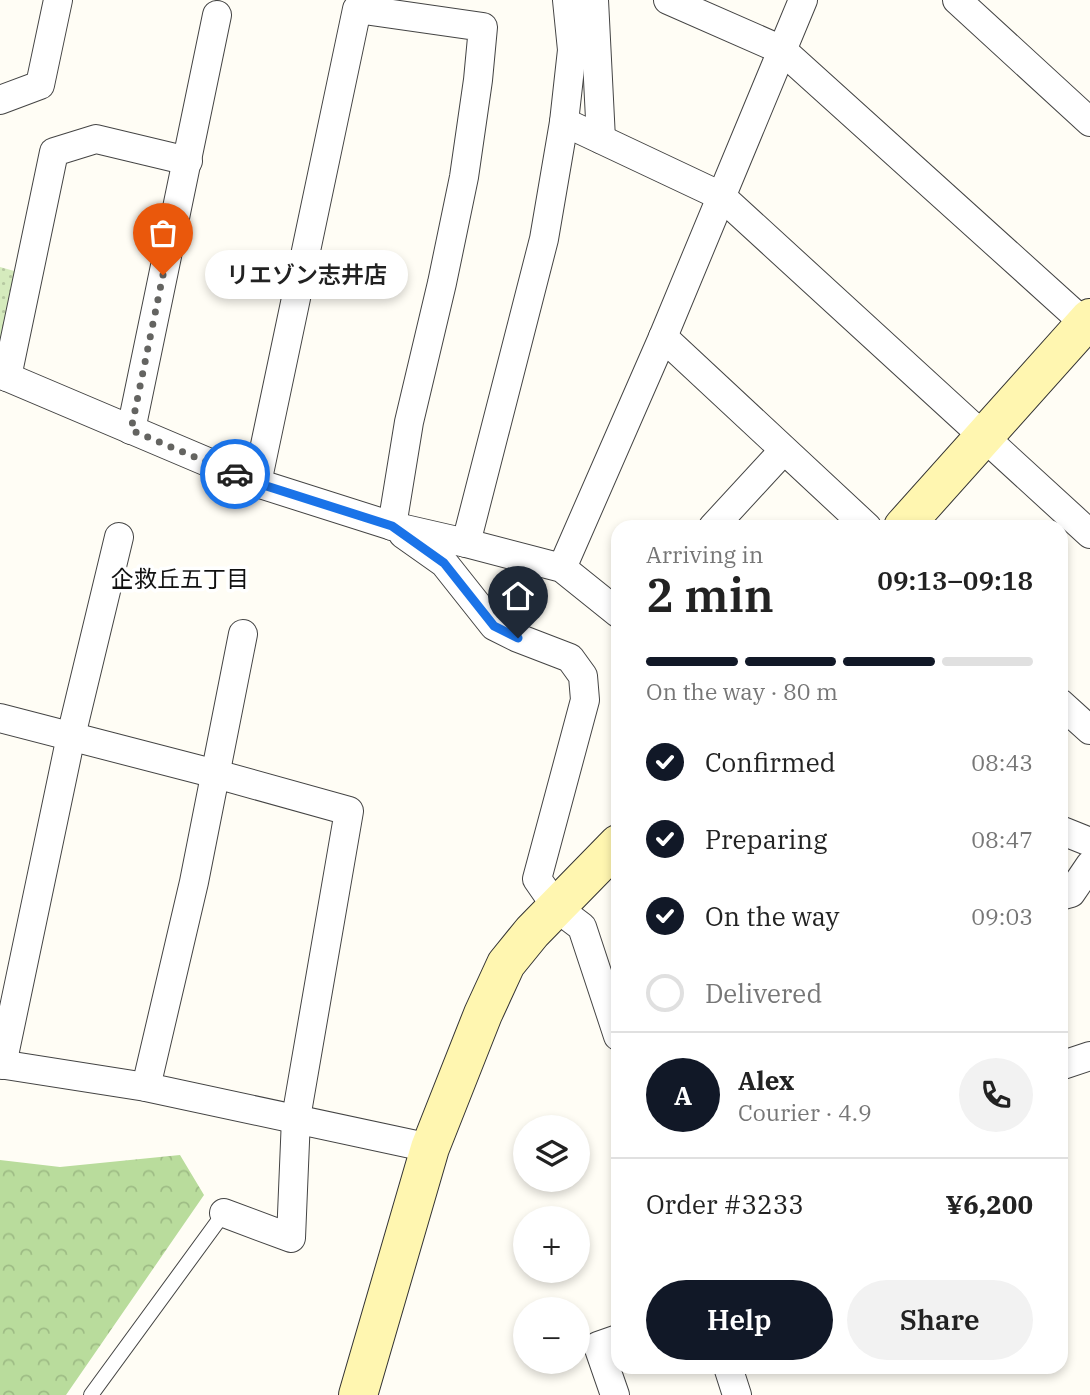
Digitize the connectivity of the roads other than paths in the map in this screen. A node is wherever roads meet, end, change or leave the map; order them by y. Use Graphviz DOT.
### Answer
graph roads {
  1 [pos="58,0"];
  2 [pos="567,0"];
  3 [pos="594,0"];
  4 [pos="667,0"];
  5 [pos="803,0"];
  6 [pos="957,0"];
  7 [pos="217,15"];
  8 [pos="782,50"];
  9 [pos="0,100"];
  10 [pos="564,122"];
  11 [pos="1090,122"];
  12 [pos="601,139"];
  13 [pos="188,161"];
  14 [pos="721,197"];
  15 [pos="1088,323"];
  16 [pos="663,337"];
  17 [pos="4,376"];
  18 [pos="131,430"];
  19 [pos="982,437"];
  20 [pos="783,451"];
  21 [pos="257,483"];
  22 [pos="719,520"];
  23 [pos="859,520"];
  24 [pos="909,520"];
  25 [pos="392,526"];
  26 [pos="1090,534"];
  27 [pos="119,537"];
  28 [pos="466,543"];
  29 [pos="562,568"];
  30 [pos="611,607"];
  31 [pos="243,634"];
  32 [pos="1068,710"];
  33 [pos="0,718"];
  34 [pos="1090,730"];
  35 [pos="71,736"];
  36 [pos="216,774"];
  37 [pos="1068,833"];
  38 [pos="1090,842"];
  39 [pos="611,851"];
  40 [pos="1090,865"];
  41 [pos="1068,894"];
  42 [pos="557,908"];
  43 [pos="611,1015"];
  44 [pos="1090,1056"];
  45 [pos="1068,1063"];
  46 [pos="1,1064"];
  47 [pos="146,1087"];
  48 [pos="296,1118"];
  49 [pos="430,1148"];
  50 [pos="225,1213"];
  51 [pos="611,1341"];
  52 [pos="730,1374"];
  53 [pos="91,1395"];
  54 [pos="358,1395"];
  55 [pos="615,1395"];
  56 [pos="737,1395"];
  1 -- 9 [label="street"];
  2 -- 10 [label="street"];
  3 -- 12 [label="street"];
  4 -- 8 [label="street"];
  5 -- 8 [label="street"];
  6 -- 11 [label="street"];
  7 -- 13 [label="street"];
  8 -- 14 [label="street"];
  8 -- 15 [label="street"];
  10 -- 12 [label="street"];
  10 -- 28 [label="street"];
  12 -- 14 [label="street"];
  13 -- 17 [label="street"];
  13 -- 18 [label="street"];
  14 -- 16 [label="street"];
  14 -- 19 [label="street"];
  15 -- 19 [label="street"];
  16 -- 20 [label="street"];
  16 -- 29 [label="street"];
  17 -- 18 [label="street"];
  18 -- 21 [label="street"];
  19 -- 24 [label="street"];
  19 -- 26 [label="street"];
  20 -- 22 [label="street"];
  20 -- 23 [label="street"];
  21 -- 25 [label="street"];
  21 -- 25 [label="street"];
  25 -- 28 [label="street"];
  25 -- 42 [label="street"];
  27 -- 35 [label="street"];
  28 -- 29 [label="street"];
  29 -- 30 [label="street"];
  31 -- 36 [label="street"];
  32 -- 34 [label="street"];
  33 -- 35 [label="street"];
  35 -- 36 [label="street"];
  35 -- 46 [label="street"];
  36 -- 47 [label="street"];
  36 -- 48 [label="street"];
  37 -- 38 [label="street"];
  39 -- 42 [label="street"];
  40 -- 41 [label="street"];
  42 -- 43 [label="street"];
  42 -- 49 [label="street"];
  44 -- 45 [label="street"];
  46 -- 47 [label="street"];
  47 -- 48 [label="street"];
  48 -- 49 [label="street"];
  48 -- 50 [label="street"];
  49 -- 54 [label="street"];
  50 -- 53 [label="lane"];
  51 -- 55 [label="street"];
  52 -- 56 [label="street"];
}
